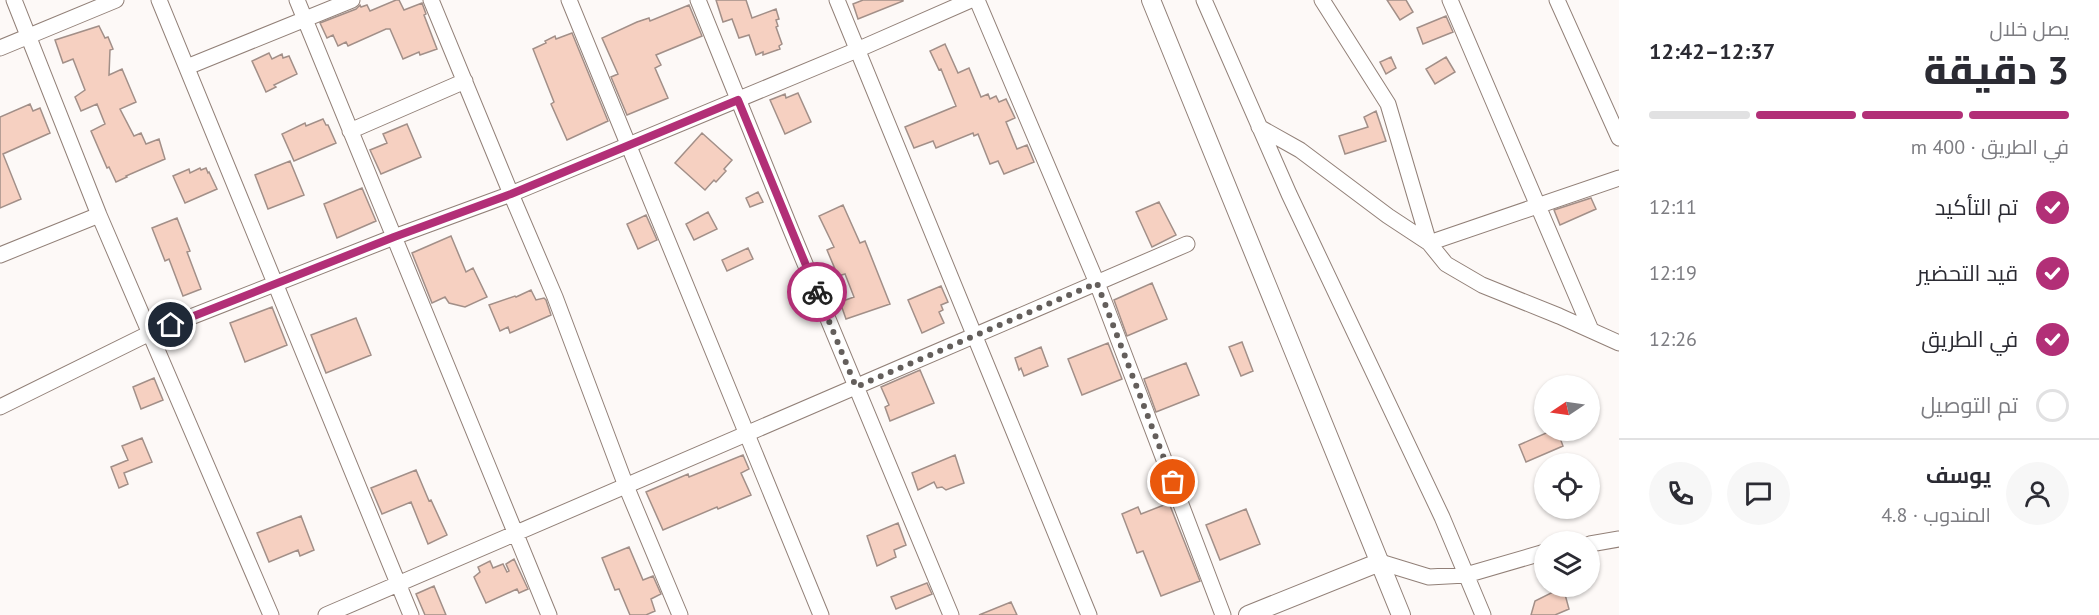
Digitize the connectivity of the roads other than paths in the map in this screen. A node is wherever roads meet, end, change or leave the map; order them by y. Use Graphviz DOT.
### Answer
graph roads {
  1 [pos="14,0"];
  2 [pos="116,0"];
  3 [pos="159,0"];
  4 [pos="297,0"];
  5 [pos="352,0"];
  6 [pos="431,0"];
  7 [pos="569,0"];
  8 [pos="698,0"];
  9 [pos="837,0"];
  10 [pos="971,0"];
  11 [pos="976,0"];
  12 [pos="1151,0"];
  13 [pos="1204,0"];
  14 [pos="1322,0"];
  15 [pos="1450,0"];
  16 [pos="1557,0"];
  17 [pos="304,19"];
  18 [pos="29,36"];
  19 [pos="0,48"];
  20 [pos="857,50"];
  21 [pos="186,67"];
  22 [pos="465,81"];
  23 [pos="738,100"];
  24 [pos="1259,127"];
  25 [pos="350,131"];
  26 [pos="1619,138"];
  27 [pos="628,145"];
  28 [pos="1619,178"];
  29 [pos="511,194"];
  30 [pos="1538,206"];
  31 [pos="99,214"];
  32 [pos="394,237"];
  33 [pos="1429,243"];
  34 [pos="1188,244"];
  35 [pos="0,255"];
  36 [pos="275,283"];
  37 [pos="1097,283"];
  38 [pos="1591,330"];
  39 [pos="150,333"];
  40 [pos="975,336"];
  41 [pos="1619,343"];
  42 [pos="856,387"];
  43 [pos="0,407"];
  44 [pos="747,434"];
  45 [pos="626,486"];
  46 [pos="515,534"];
  47 [pos="1619,539"];
  48 [pos="1600,542"];
  49 [pos="1534,555"];
  50 [pos="1380,562"];
  51 [pos="1467,574"];
  52 [pos="399,584"];
  53 [pos="271,615"];
  54 [pos="326,615"];
  55 [pos="411,615"];
  56 [pos="549,615"];
  57 [pos="680,615"];
  58 [pos="821,615"];
  59 [pos="951,615"];
  60 [pos="1089,615"];
  61 [pos="1223,615"];
  62 [pos="1248,615"];
  63 [pos="1401,615"];
  64 [pos="1483,615"];
  1 -- 18 [label="street"];
  2 -- 18 [label="street"];
  3 -- 21 [label="street"];
  4 -- 17 [label="street"];
  5 -- 17 [label="street"];
  6 -- 22 [label="street"];
  7 -- 27 [label="street"];
  8 -- 23 [label="street"];
  9 -- 20 [label="street"];
  10 -- 20 [label="street"];
  11 -- 37 [label="street"];
  12 -- 50 [label="street"];
  13 -- 24 [label="street"];
  14 -- 33 [label="street"];
  15 -- 30 [label="street"];
  16 -- 26 [label="street"];
  17 -- 21 [label="street"];
  17 -- 25 [label="street"];
  18 -- 19 [label="street"];
  18 -- 31 [label="street"];
  20 -- 23 [label="street"];
  20 -- 40 [label="street"];
  21 -- 36 [label="street"];
  22 -- 25 [label="street"];
  22 -- 29 [label="street"];
  23 -- 27 [label="street"];
  23 -- 42 [label="street"];
  24 -- 33 [label="street"];
  24 -- 51 [label="street"];
  25 -- 32 [label="street"];
  27 -- 29 [label="street"];
  27 -- 44 [label="street"];
  28 -- 30 [label="street"];
  29 -- 32 [label="street"];
  29 -- 45 [label="street"];
  30 -- 33 [label="street"];
  30 -- 38 [label="street"];
  31 -- 35 [label="street"];
  31 -- 39 [label="street"];
  32 -- 36 [label="street"];
  32 -- 46 [label="street"];
  33 -- 38 [label="street"];
  34 -- 37 [label="street"];
  36 -- 39 [label="street"];
  36 -- 52 [label="street"];
  37 -- 40 [label="street"];
  37 -- 61 [label="street"];
  38 -- 41 [label="street"];
  39 -- 43 [label="street"];
  39 -- 53 [label="street"];
  40 -- 42 [label="street"];
  40 -- 60 [label="street"];
  42 -- 44 [label="street"];
  42 -- 59 [label="street"];
  44 -- 45 [label="street"];
  44 -- 58 [label="street"];
  45 -- 46 [label="street"];
  45 -- 57 [label="street"];
  46 -- 52 [label="street"];
  46 -- 56 [label="street"];
  47 -- 48 [label="street"];
  49 -- 51 [label="street"];
  50 -- 51 [label="street"];
  50 -- 62 [label="street"];
  50 -- 63 [label="street"];
  51 -- 64 [label="street"];
  52 -- 54 [label="street"];
  52 -- 55 [label="street"];
}
